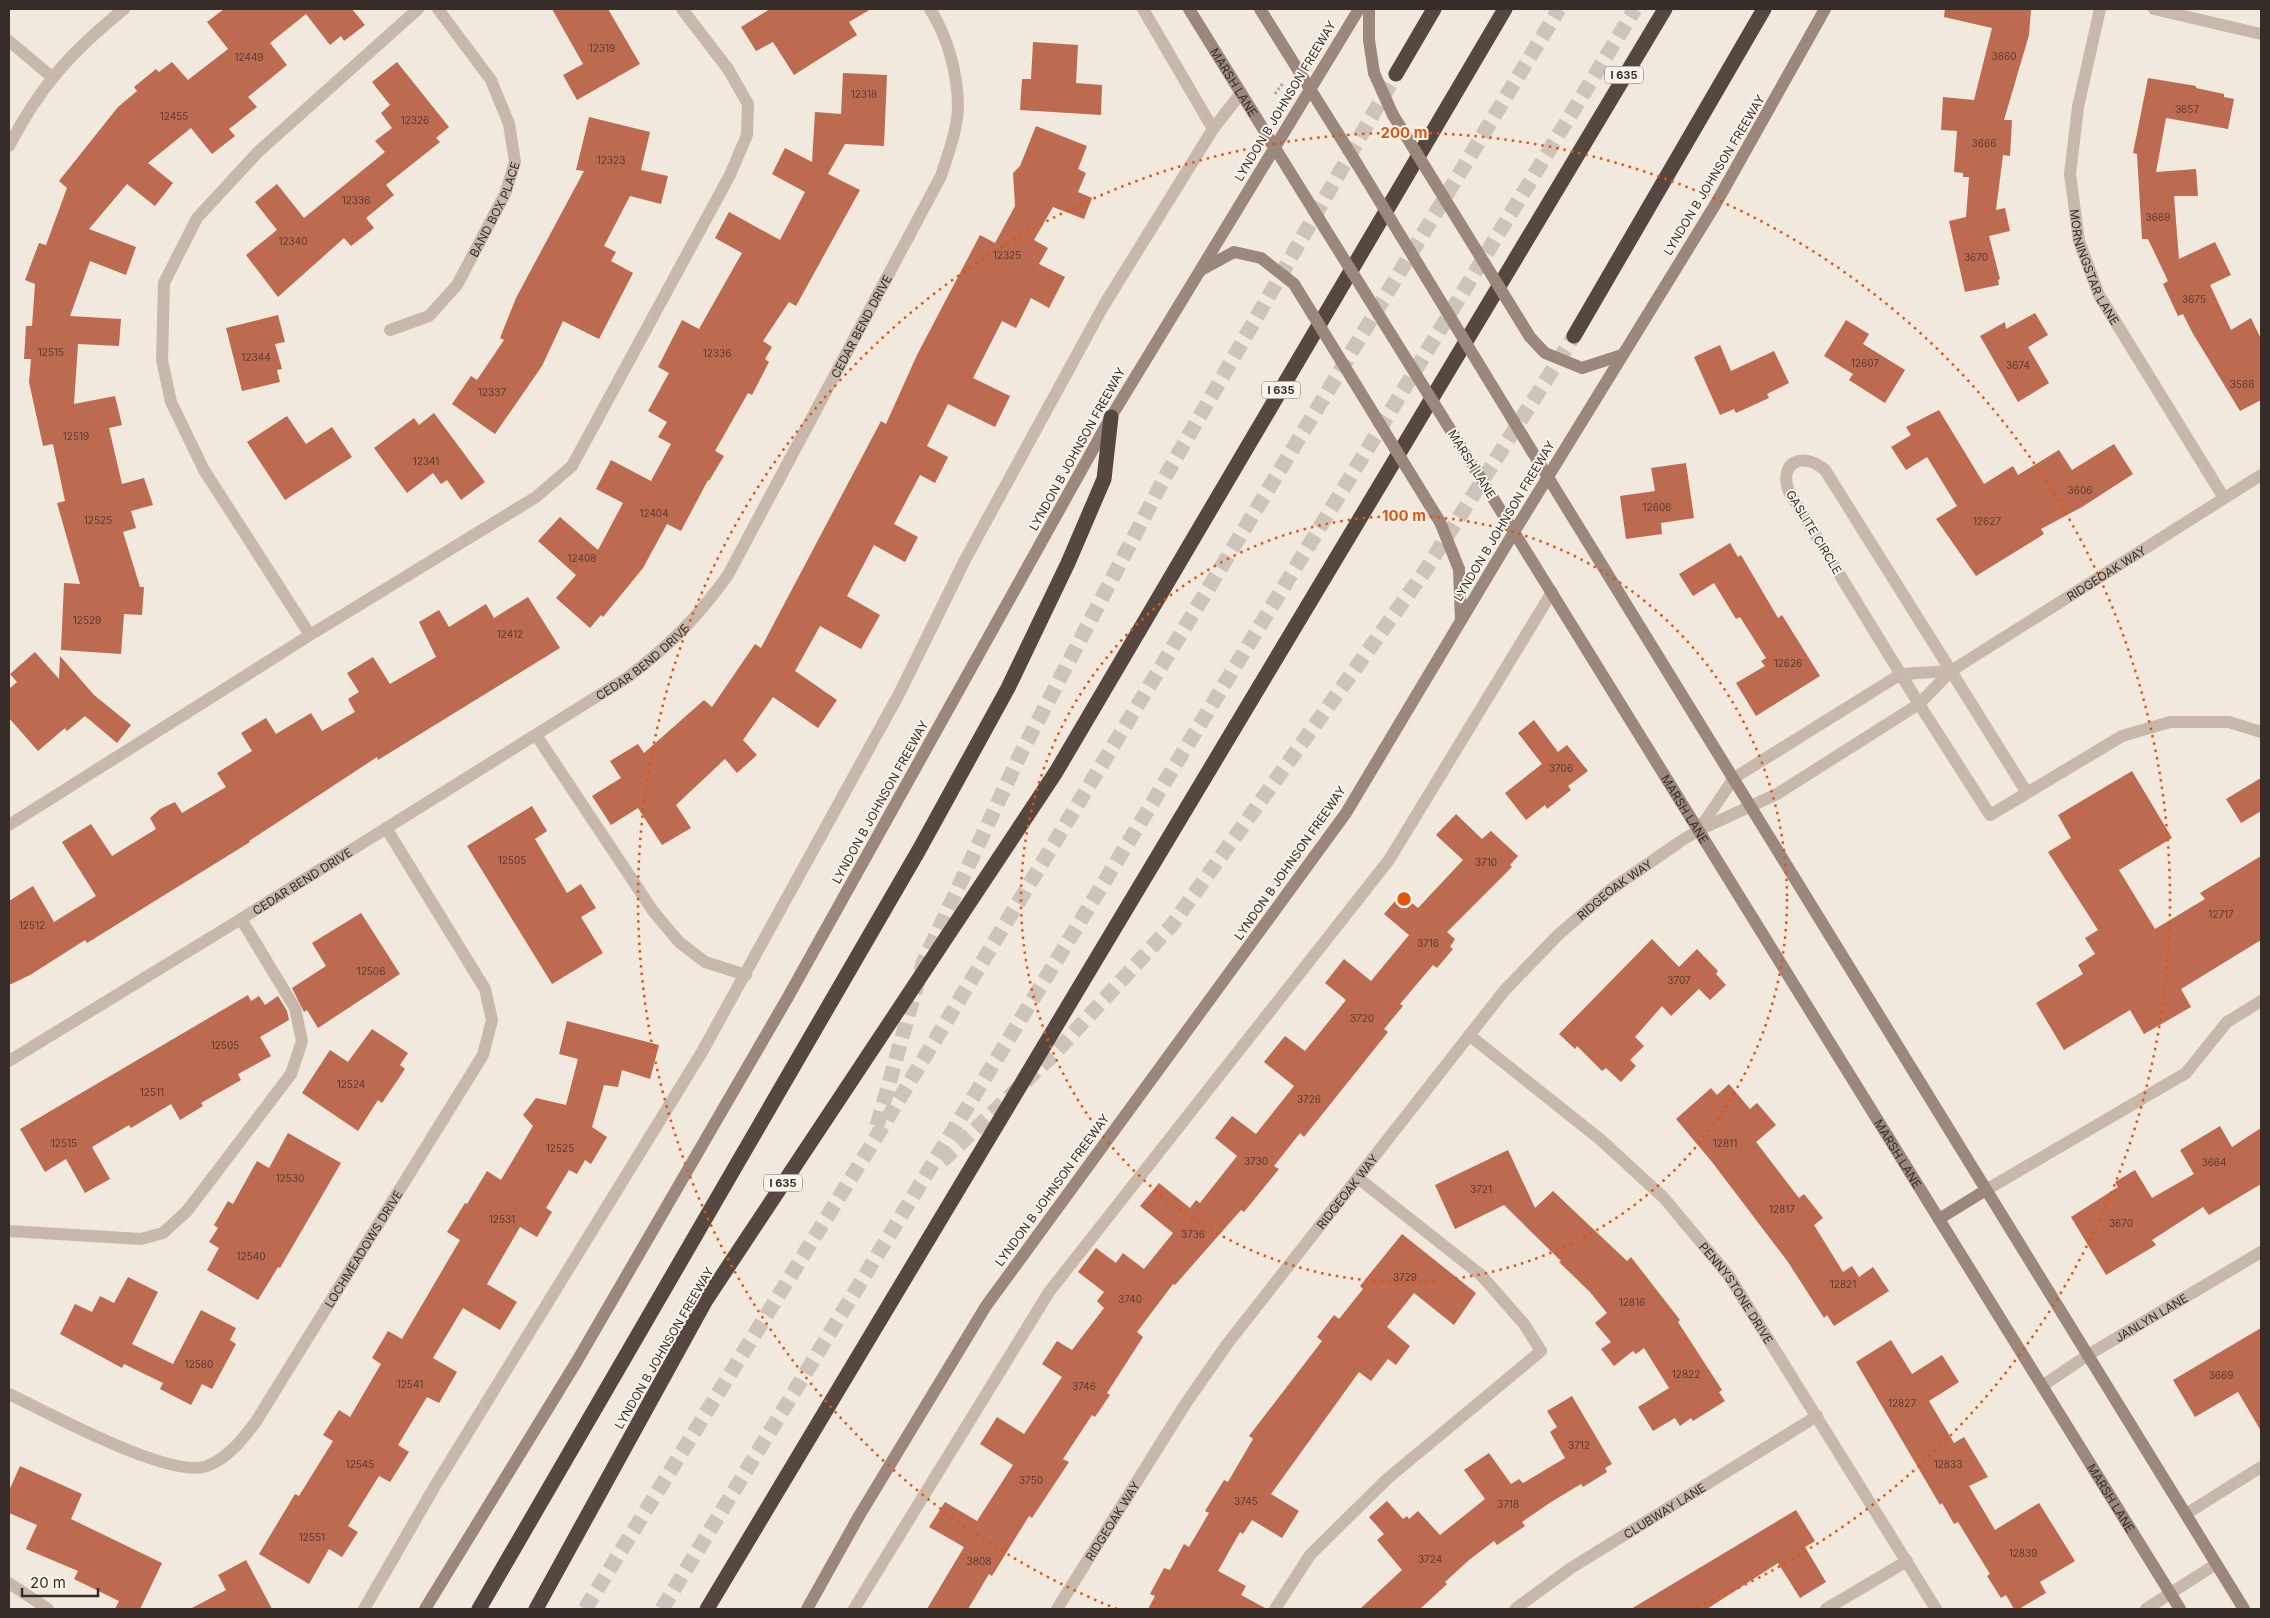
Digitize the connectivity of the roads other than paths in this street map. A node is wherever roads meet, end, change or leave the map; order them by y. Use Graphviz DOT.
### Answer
graph roads {
  1 [pos="124,9"];
  2 [pos="418,9"];
  3 [pos="438,9"];
  4 [pos="682,9"];
  5 [pos="930,9"];
  6 [pos="1143,9"];
  7 [pos="1189,9"];
  8 [pos="1260,9"];
  9 [pos="1359,9"];
  10 [pos="1369,9"];
  11 [pos="1434,9"];
  12 [pos="1505,9"];
  13 [pos="1665,9"];
  14 [pos="1764,9"];
  15 [pos="1825,9"];
  16 [pos="2100,9"];
  17 [pos="2154,9"];
  18 [pos="2261,34"];
  19 [pos="9,40"];
  20 [pos="1396,74"];
  21 [pos="52,77"];
  22 [pos="1310,89"];
  23 [pos="1241,93"];
  24 [pos="1213,129"];
  25 [pos="9,146"];
  26 [pos="1274,147"];
  27 [pos="1200,270"];
  28 [pos="390,330"];
  29 [pos="1574,336"];
  30 [pos="1622,355"];
  31 [pos="1111,416"];
  32 [pos="2261,475"];
  33 [pos="1548,476"];
  34 [pos="2224,498"];
  35 [pos="1514,532"];
  36 [pos="1552,592"];
  37 [pos="1461,620"];
  38 [pos="310,635"];
  39 [pos="1950,671"];
  40 [pos="1900,674"];
  41 [pos="1919,704"];
  42 [pos="2261,732"];
  43 [pos="536,735"];
  44 [pos="1734,778"];
  45 [pos="2027,793"];
  46 [pos="1750,806"];
  47 [pos="9,825"];
  48 [pos="386,828"];
  49 [pos="1699,830"];
  50 [pos="241,919"];
  51 [pos="746,975"];
  52 [pos="2261,1001"];
  53 [pos="1469,1035"];
  54 [pos="9,1061"];
  55 [pos="1358,1178"];
  56 [pos="1986,1190"];
  57 [pos="1939,1219"];
  58 [pos="9,1231"];
  59 [pos="2261,1252"];
  60 [pos="2088,1355"];
  61 [pos="2042,1386"];
  62 [pos="9,1394"];
  63 [pos="1817,1416"];
  64 [pos="2261,1468"];
  65 [pos="2186,1514"];
  66 [pos="1907,1562"];
  67 [pos="2216,1564"];
  68 [pos="9,1583"];
  69 [pos="2170,1594"];
  70 [pos="48,1609"];
  71 [pos="364,1609"];
  72 [pos="425,1609"];
  73 [pos="479,1609"];
  74 [pos="536,1609"];
  75 [pos="707,1609"];
  76 [pos="807,1609"];
  77 [pos="854,1609"];
  78 [pos="1057,1609"];
  79 [pos="1275,1609"];
  80 [pos="1515,1609"];
  81 [pos="1826,1609"];
  82 [pos="1936,1609"];
  83 [pos="2146,1609"];
  84 [pos="2180,1609"];
  85 [pos="2244,1609"];
  1 -- 21 [label="street"];
  2 -- 38 [label="street"];
  3 -- 28 [label="street, BAND BOX PLACE"];
  4 -- 38 [label="street"];
  5 -- 43 [label="street, CEDAR BEND DRIVE"];
  6 -- 24 [label="street"];
  7 -- 23 [label="main road, MARSH LANE"];
  8 -- 22 [label="main road"];
  9 -- 22 [label="main road, LYNDON B JOHNSON FREEWAY"];
  10 -- 30 [label="main road, bridge"];
  11 -- 20 [label="highway"];
  12 -- 74 [label="highway, LYNDON B JOHNSON FREEWAY / I 635"];
  13 -- 75 [label="highway, I 635"];
  14 -- 29 [label="highway"];
  15 -- 30 [label="main road, LYNDON B JOHNSON FREEWAY"];
  16 -- 34 [label="street, MORNINGSTAR LANE"];
  17 -- 18 [label="street"];
  19 -- 21 [label="street"];
  21 -- 25 [label="street"];
  22 -- 26 [label="main road, LYNDON B JOHNSON FREEWAY"];
  22 -- 33 [label="main road, bridge"];
  23 -- 24 [label="street"];
  23 -- 26 [label="main road, MARSH LANE"];
  24 -- 51 [label="street"];
  26 -- 27 [label="main road, LYNDON B JOHNSON FREEWAY"];
  26 -- 35 [label="main road, MARSH LANE, bridge"];
  27 -- 31 [label="main road, LYNDON B JOHNSON FREEWAY"];
  27 -- 37 [label="main road, bridge"];
  30 -- 33 [label="main road, LYNDON B JOHNSON FREEWAY"];
  31 -- 72 [label="main road, LYNDON B JOHNSON FREEWAY"];
  31 -- 73 [label="highway"];
  32 -- 34 [label="street, RIDGEOAK WAY"];
  33 -- 35 [label="main road, LYNDON B JOHNSON FREEWAY"];
  33 -- 44 [label="main road"];
  34 -- 39 [label="street, RIDGEOAK WAY"];
  35 -- 36 [label="main road, MARSH LANE"];
  35 -- 37 [label="main road, LYNDON B JOHNSON FREEWAY"];
  36 -- 49 [label="main road, MARSH LANE"];
  36 -- 77 [label="street"];
  37 -- 76 [label="main road, LYNDON B JOHNSON FREEWAY"];
  38 -- 47 [label="street"];
  39 -- 40 [label="street, RIDGEOAK WAY"];
  39 -- 40 [label="street, GASLITE CIRCLE"];
  39 -- 41 [label="street, RIDGEOAK WAY"];
  39 -- 45 [label="street"];
  40 -- 41 [label="street, GASLITE CIRCLE"];
  40 -- 44 [label="street, RIDGEOAK WAY"];
  41 -- 45 [label="street, GASLITE CIRCLE"];
  41 -- 46 [label="street, RIDGEOAK WAY"];
  42 -- 45 [label="street"];
  43 -- 48 [label="street, CEDAR BEND DRIVE"];
  43 -- 51 [label="street"];
  44 -- 46 [label="main road"];
  44 -- 49 [label="street, RIDGEOAK WAY"];
  46 -- 49 [label="street, RIDGEOAK WAY"];
  46 -- 56 [label="main road"];
  48 -- 50 [label="street, CEDAR BEND DRIVE"];
  48 -- 62 [label="street, LOCHMEADOWS DRIVE"];
  49 -- 53 [label="street, RIDGEOAK WAY"];
  49 -- 57 [label="main road, MARSH LANE"];
  50 -- 54 [label="street, CEDAR BEND DRIVE"];
  50 -- 58 [label="street"];
  51 -- 71 [label="street"];
  52 -- 56 [label="street"];
  53 -- 55 [label="street, RIDGEOAK WAY"];
  53 -- 63 [label="street, PENNYSTONE DRIVE"];
  55 -- 78 [label="street, RIDGEOAK WAY"];
  55 -- 79 [label="street"];
  56 -- 57 [label="main road"];
  56 -- 60 [label="main road"];
  57 -- 61 [label="main road, MARSH LANE"];
  59 -- 60 [label="street, JANLYN LANE"];
  60 -- 61 [label="street, JANLYN LANE"];
  60 -- 65 [label="main road"];
  61 -- 69 [label="main road, MARSH LANE"];
  63 -- 66 [label="street, PENNYSTONE DRIVE"];
  63 -- 80 [label="street, CLUBWAY LANE"];
  64 -- 65 [label="street"];
  65 -- 67 [label="main road"];
  66 -- 81 [label="street"];
  66 -- 82 [label="street, PENNYSTONE DRIVE"];
  67 -- 69 [label="street"];
  67 -- 85 [label="main road"];
  68 -- 70 [label="street"];
  69 -- 83 [label="street"];
  69 -- 84 [label="main road, MARSH LANE"];
}
